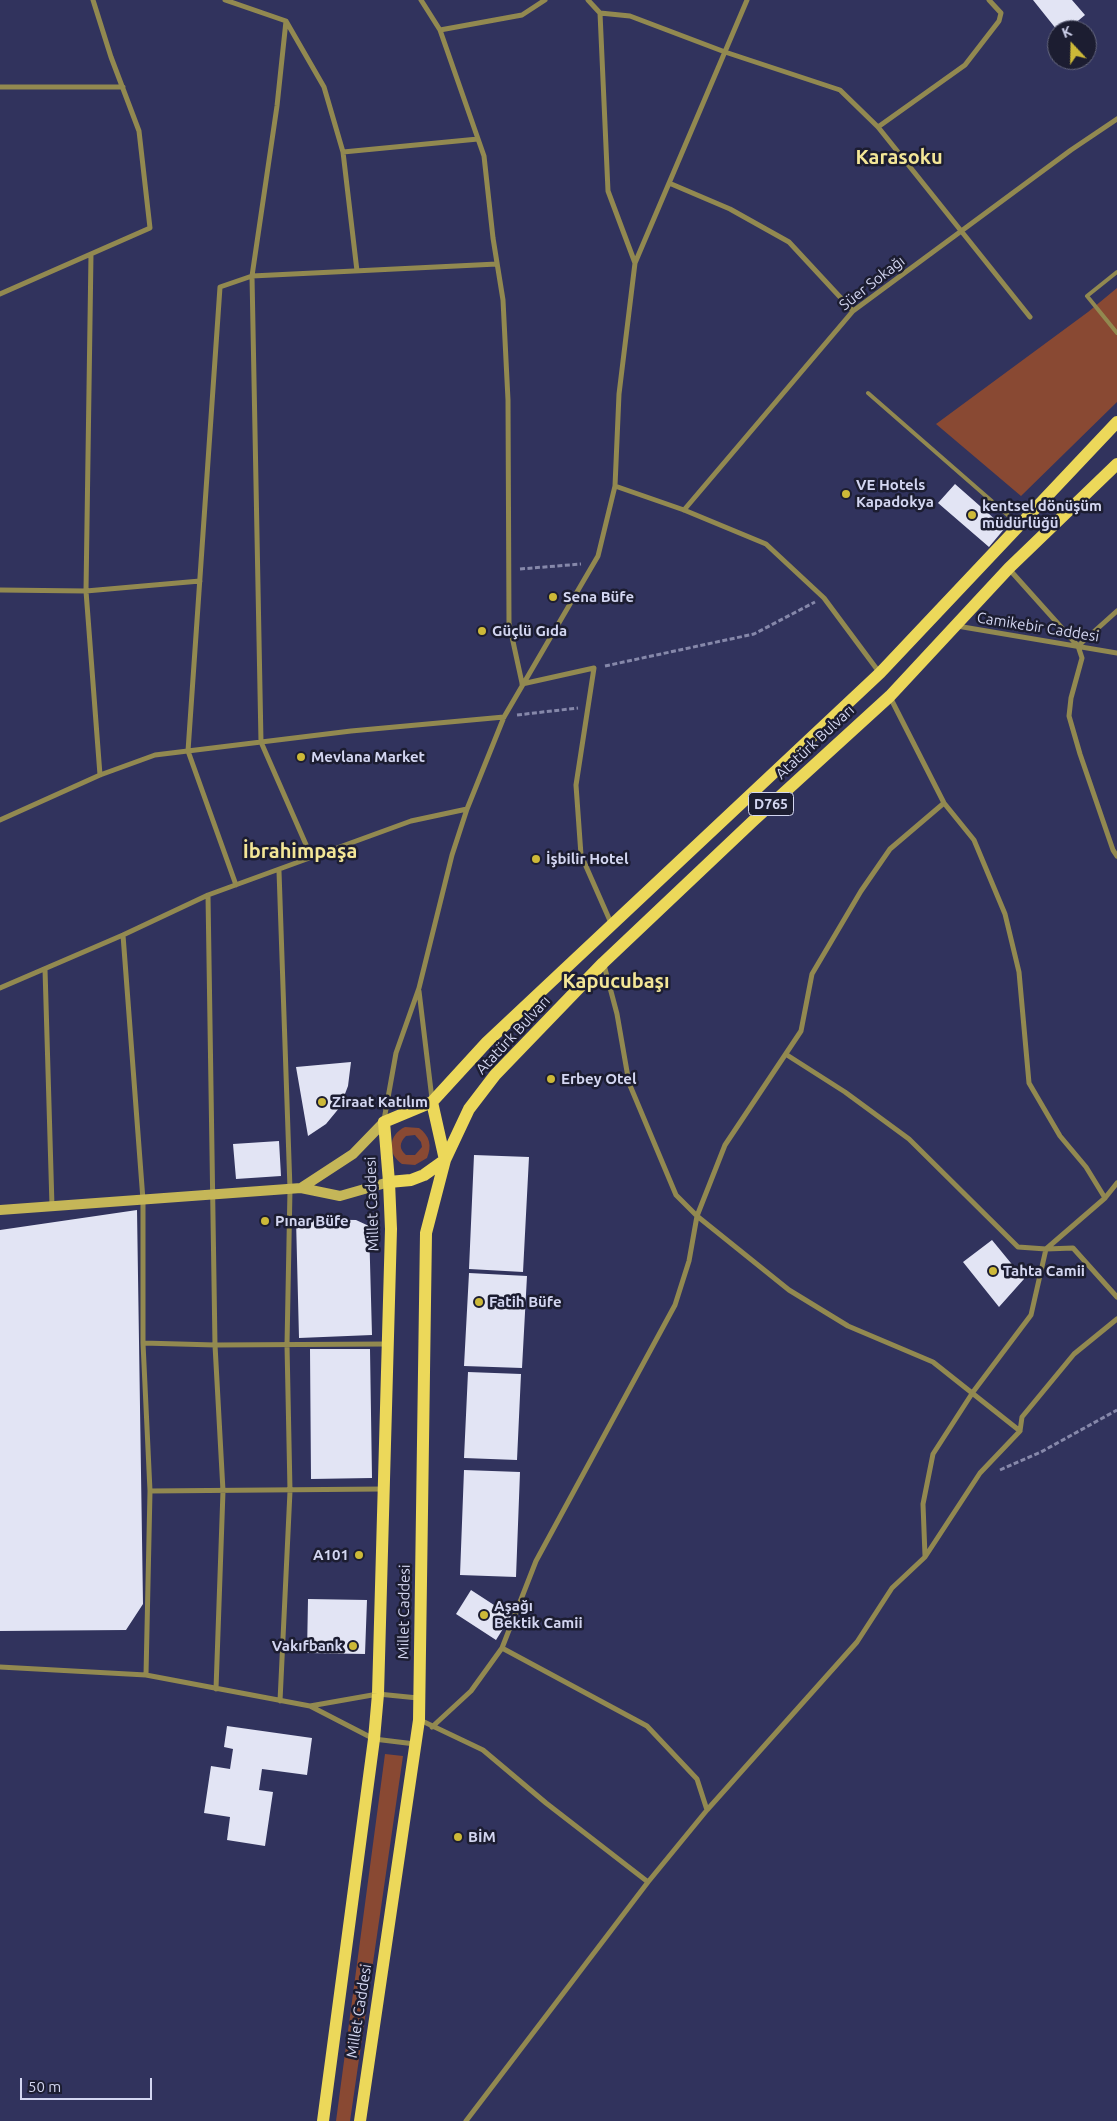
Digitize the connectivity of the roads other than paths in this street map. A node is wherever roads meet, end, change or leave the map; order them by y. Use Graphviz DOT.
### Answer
graph roads {
  1 [pos="94,0"];
  2 [pos="225,0"];
  3 [pos="421,0"];
  4 [pos="544,0"];
  5 [pos="588,0"];
  6 [pos="747,0"];
  7 [pos="989,0"];
  8 [pos="600,13"];
  9 [pos="286,21"];
  10 [pos="440,30"];
  11 [pos="725,52"];
  12 [pos="0,87"];
  13 [pos="123,87"];
  14 [pos="1117,119"];
  15 [pos="878,127"];
  16 [pos="478,139"];
  17 [pos="343,152"];
  18 [pos="669,183"];
  19 [pos="961,231"];
  20 [pos="91,254"];
  21 [pos="635,263"];
  22 [pos="497,264"];
  23 [pos="358,271"];
  24 [pos="1117,272"];
  25 [pos="252,276"];
  26 [pos="0,294"];
  27 [pos="853,311"];
  28 [pos="1030,317"];
  29 [pos="1117,333"];
  30 [pos="868,393"];
  31 [pos="1117,422"];
  32 [pos="1117,464"];
  33 [pos="615,486"];
  34 [pos="684,510"];
  35 [pos="1020,525"];
  36 [pos="1009,568"];
  37 [pos="200,580"];
  38 [pos="0,590"];
  39 [pos="86,591"];
  40 [pos="1117,611"];
  41 [pos="955,626"];
  42 [pos="1078,646"];
  43 [pos="1117,654"];
  44 [pos="880,673"];
  45 [pos="522,684"];
  46 [pos="890,696"];
  47 [pos="504,717"];
  48 [pos="261,742"];
  49 [pos="188,751"];
  50 [pos="100,775"];
  51 [pos="944,803"];
  52 [pos="467,809"];
  53 [pos="0,820"];
  54 [pos="311,856"];
  55 [pos="1117,856"];
  56 [pos="279,870"];
  57 [pos="236,885"];
  58 [pos="208,895"];
  59 [pos="612,924"];
  60 [pos="123,935"];
  61 [pos="603,963"];
  62 [pos="46,969"];
  63 [pos="0,988"];
  64 [pos="419,988"];
  65 [pos="787,1055"];
  66 [pos="432,1102"];
  67 [pos="384,1122"];
  68 [pos="445,1160"];
  69 [pos="390,1182"];
  70 [pos="1117,1183"];
  71 [pos="301,1188"];
  72 [pos="290,1189"];
  73 [pos="213,1195"];
  74 [pos="1106,1198"];
  75 [pos="143,1200"];
  76 [pos="52,1206"];
  77 [pos="0,1210"];
  78 [pos="697,1216"];
  79 [pos="1046,1249"];
  80 [pos="1117,1297"];
  81 [pos="1117,1318"];
  82 [pos="143,1343"];
  83 [pos="387,1344"];
  84 [pos="215,1345"];
  85 [pos="288,1345"];
  86 [pos="973,1392"];
  87 [pos="1020,1430"];
  88 [pos="384,1489"];
  89 [pos="150,1491"];
  90 [pos="223,1491"];
  91 [pos="290,1491"];
  92 [pos="925,1557"];
  93 [pos="502,1648"];
  94 [pos="0,1667"];
  95 [pos="146,1675"];
  96 [pos="216,1688"];
  97 [pos="378,1694"];
  98 [pos="420,1698"];
  99 [pos="280,1701"];
  100 [pos="310,1706"];
  101 [pos="419,1720"];
  102 [pos="432,1727"];
  103 [pos="374,1739"];
  104 [pos="416,1744"];
  105 [pos="706,1810"];
  106 [pos="648,1882"];
  107 [pos="323,2121"];
  108 [pos="360,2121"];
  109 [pos="466,2121"];
  1 -- 13 [label="street"];
  2 -- 9 [label="street"];
  3 -- 10 [label="street"];
  4 -- 10 [label="street"];
  5 -- 8 [label="street"];
  6 -- 11 [label="street"];
  7 -- 15 [label="street"];
  8 -- 11 [label="street"];
  8 -- 21 [label="street"];
  9 -- 17 [label="street"];
  9 -- 25 [label="street"];
  10 -- 16 [label="street"];
  11 -- 15 [label="street"];
  11 -- 18 [label="street"];
  12 -- 13 [label="street"];
  13 -- 20 [label="street"];
  14 -- 19 [label="street, Süer Sokağı"];
  15 -- 19 [label="street"];
  16 -- 17 [label="street"];
  16 -- 22 [label="street"];
  17 -- 23 [label="street"];
  18 -- 21 [label="street"];
  18 -- 27 [label="street"];
  19 -- 27 [label="street, Süer Sokağı"];
  19 -- 28 [label="street"];
  20 -- 26 [label="street"];
  20 -- 39 [label="street"];
  21 -- 33 [label="street"];
  22 -- 23 [label="street"];
  22 -- 45 [label="street"];
  23 -- 25 [label="street"];
  24 -- 29 [label="lane"];
  25 -- 37 [label="street"];
  25 -- 48 [label="street"];
  27 -- 34 [label="street, Süer Sokağı"];
  30 -- 35 [label="lane"];
  31 -- 35 [label="main road, Atatürk Bulvarı / D765"];
  32 -- 36 [label="main road, Atatürk Bulvarı / D765"];
  33 -- 34 [label="street"];
  33 -- 45 [label="street"];
  34 -- 44 [label="street"];
  35 -- 44 [label="main road, Atatürk Bulvarı / D765"];
  36 -- 41 [label="main road, Atatürk Bulvarı / D765"];
  36 -- 42 [label="street"];
  37 -- 39 [label="street"];
  37 -- 49 [label="street"];
  38 -- 39 [label="street"];
  39 -- 50 [label="street"];
  40 -- 42 [label="street"];
  41 -- 42 [label="street, Camikebir Caddesi"];
  41 -- 46 [label="main road, Atatürk Bulvarı / D765"];
  42 -- 43 [label="street, Camikebir Caddesi"];
  42 -- 55 [label="street"];
  44 -- 59 [label="main road, Atatürk Bulvarı / D765"];
  45 -- 47 [label="street"];
  45 -- 59 [label="street"];
  46 -- 51 [label="street"];
  46 -- 61 [label="main road, Atatürk Bulvarı / D765"];
  47 -- 48 [label="street"];
  47 -- 52 [label="street"];
  48 -- 49 [label="street"];
  48 -- 54 [label="street"];
  49 -- 50 [label="street"];
  49 -- 57 [label="street"];
  50 -- 53 [label="street"];
  51 -- 65 [label="street"];
  51 -- 74 [label="street"];
  52 -- 54 [label="street"];
  52 -- 64 [label="street"];
  54 -- 56 [label="street"];
  56 -- 57 [label="street"];
  56 -- 72 [label="street"];
  57 -- 58 [label="street"];
  58 -- 60 [label="street"];
  58 -- 73 [label="street"];
  59 -- 66 [label="main road, Atatürk Bulvarı / D765"];
  60 -- 62 [label="street"];
  60 -- 75 [label="street"];
  61 -- 68 [label="main road, Atatürk Bulvarı / D765"];
  61 -- 78 [label="street"];
  62 -- 63 [label="street"];
  62 -- 76 [label="street"];
  64 -- 66 [label="street"];
  64 -- 67 [label="street"];
  65 -- 78 [label="street"];
  65 -- 79 [label="street"];
  66 -- 67 [label="main road"];
  66 -- 68 [label="main road, Millet Caddesi"];
  67 -- 69 [label="main road, Millet Caddesi"];
  67 -- 71 [label="street"];
  68 -- 69 [label="main road"];
  68 -- 98 [label="main road, Millet Caddesi"];
  69 -- 71 [label="street"];
  69 -- 83 [label="main road, Millet Caddesi"];
  70 -- 74 [label="street"];
  71 -- 72 [label="street"];
  72 -- 73 [label="street"];
  72 -- 85 [label="street"];
  73 -- 75 [label="street"];
  73 -- 84 [label="street"];
  74 -- 79 [label="street"];
  75 -- 76 [label="street"];
  75 -- 82 [label="street"];
  76 -- 77 [label="street"];
  78 -- 86 [label="street"];
  78 -- 93 [label="street"];
  79 -- 80 [label="street"];
  79 -- 86 [label="street"];
  81 -- 87 [label="street"];
  82 -- 84 [label="street"];
  82 -- 89 [label="street"];
  83 -- 85 [label="street"];
  83 -- 88 [label="main road, Millet Caddesi"];
  84 -- 85 [label="street"];
  84 -- 90 [label="street"];
  85 -- 91 [label="street"];
  86 -- 87 [label="street"];
  86 -- 92 [label="street"];
  87 -- 92 [label="street"];
  88 -- 91 [label="street"];
  88 -- 97 [label="main road, Millet Caddesi"];
  89 -- 90 [label="street"];
  89 -- 95 [label="street"];
  90 -- 91 [label="street"];
  90 -- 96 [label="street"];
  91 -- 99 [label="street"];
  92 -- 105 [label="street"];
  93 -- 102 [label="street"];
  93 -- 105 [label="street"];
  94 -- 95 [label="street"];
  95 -- 96 [label="street"];
  96 -- 99 [label="street"];
  97 -- 98 [label="street"];
  97 -- 100 [label="street"];
  97 -- 103 [label="main road, Millet Caddesi"];
  98 -- 101 [label="main road, Millet Caddesi"];
  99 -- 100 [label="street"];
  100 -- 103 [label="street"];
  101 -- 102 [label="street"];
  101 -- 104 [label="main road, Millet Caddesi"];
  102 -- 106 [label="street"];
  103 -- 104 [label="street"];
  103 -- 107 [label="main road, Millet Caddesi"];
  104 -- 108 [label="main road, Millet Caddesi"];
  105 -- 106 [label="street"];
  106 -- 109 [label="street"];
}
